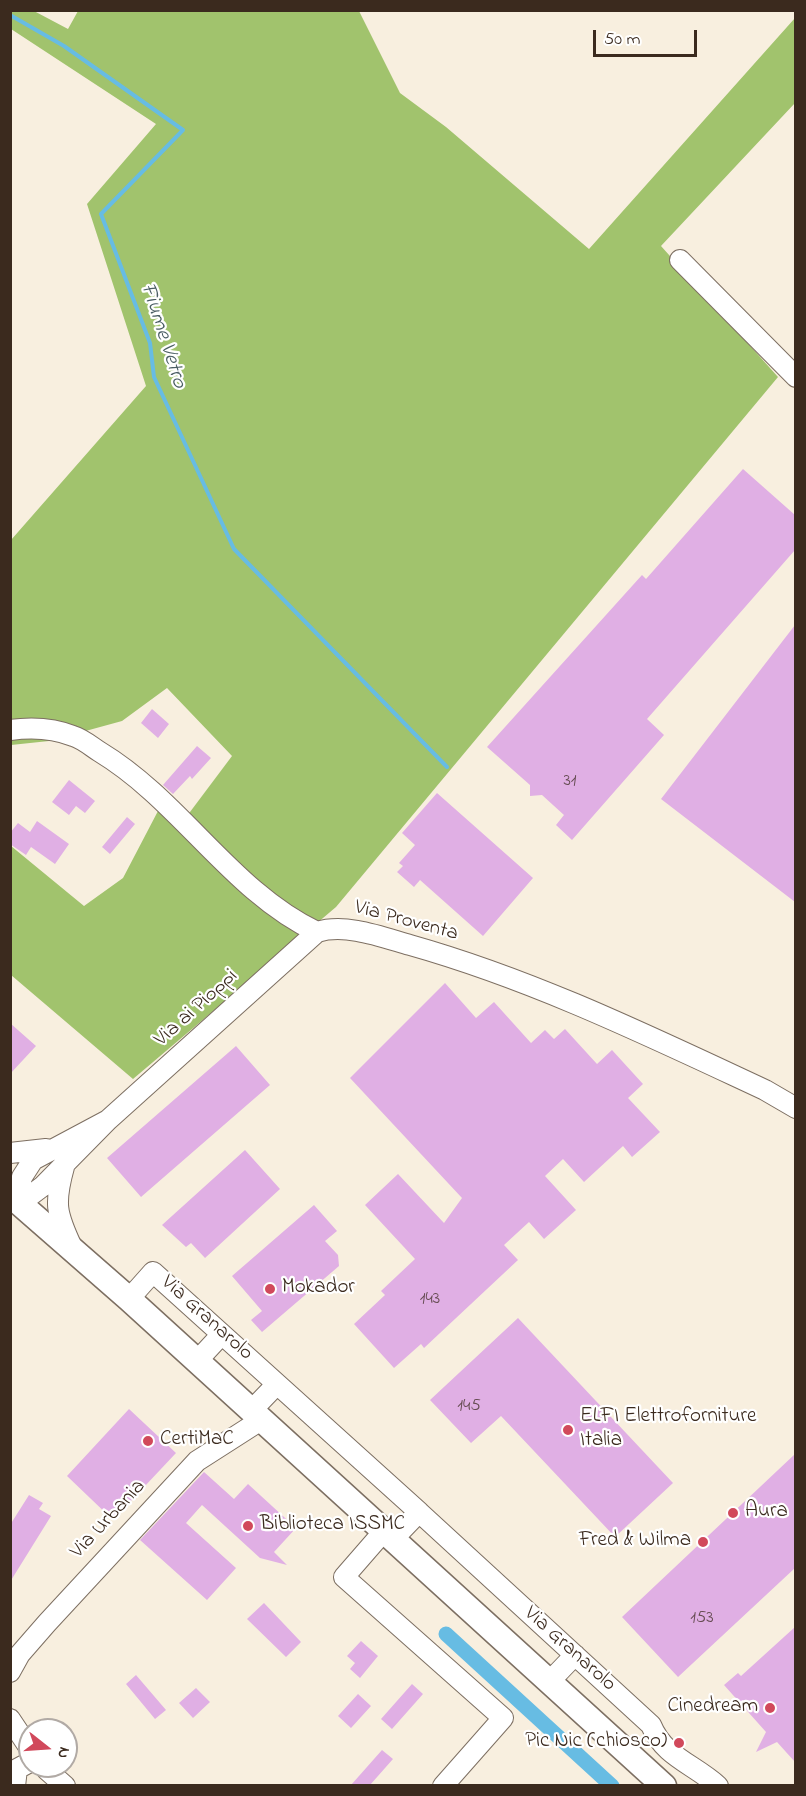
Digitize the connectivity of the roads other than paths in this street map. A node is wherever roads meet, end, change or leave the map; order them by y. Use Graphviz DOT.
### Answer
graph roads {
  1 [pos="680,260"];
  2 [pos="795,377"];
  3 [pos="10,730"];
  4 [pos="317,932"];
  5 [pos="795,1108"];
  6 [pos="108,1120"];
  7 [pos="54,1148"];
  8 [pos="10,1153"];
  9 [pos="64,1167"];
  10 [pos="13,1197"];
  11 [pos="75,1252"];
  12 [pos="129,1299"];
  13 [pos="222,1334"];
  14 [pos="197,1361"];
  15 [pos="277,1384"];
  16 [pos="256,1415"];
  17 [pos="419,1512"];
  18 [pos="389,1535"];
  19 [pos="575,1655"];
  20 [pos="10,1672"];
  21 [pos="550,1681"];
  22 [pos="442,1785"];
  23 [pos="664,1785"];
  24 [pos="718,1785"];
  1 -- 2 [label="street"];
  3 -- 4 [label="street, Via Proventa"];
  4 -- 5 [label="street, Via Proventa"];
  4 -- 6 [label="street, Via ai Pioppi"];
  6 -- 7 [label="street, Via ai Pioppi"];
  6 -- 9 [label="street, Via ai Pioppi"];
  7 -- 8 [label="street, Via ai Pioppi"];
  7 -- 10 [label="street, Via ai Pioppi"];
  9 -- 10 [label="street, Via ai Pioppi"];
  9 -- 11 [label="street, Via ai Pioppi"];
  10 -- 11 [label="main road, Via Granarolo"];
  11 -- 12 [label="main road, Via Granarolo"];
  12 -- 13 [label="street, Via Granarolo"];
  12 -- 14 [label="main road, Via Granarolo"];
  13 -- 14 [label="street"];
  13 -- 15 [label="street, Via Granarolo"];
  14 -- 16 [label="main road, Via Granarolo"];
  15 -- 16 [label="street, Via Urbania"];
  15 -- 17 [label="street, Via Granarolo"];
  16 -- 18 [label="main road, Via Granarolo"];
  16 -- 20 [label="street, Via Urbania"];
  17 -- 18 [label="street"];
  17 -- 19 [label="street, Via Granarolo"];
  18 -- 21 [label="main road, Via Granarolo"];
  18 -- 22 [label="street"];
  19 -- 21 [label="street"];
  19 -- 24 [label="street, Via Granarolo"];
  21 -- 23 [label="main road, Via Granarolo"];
}
